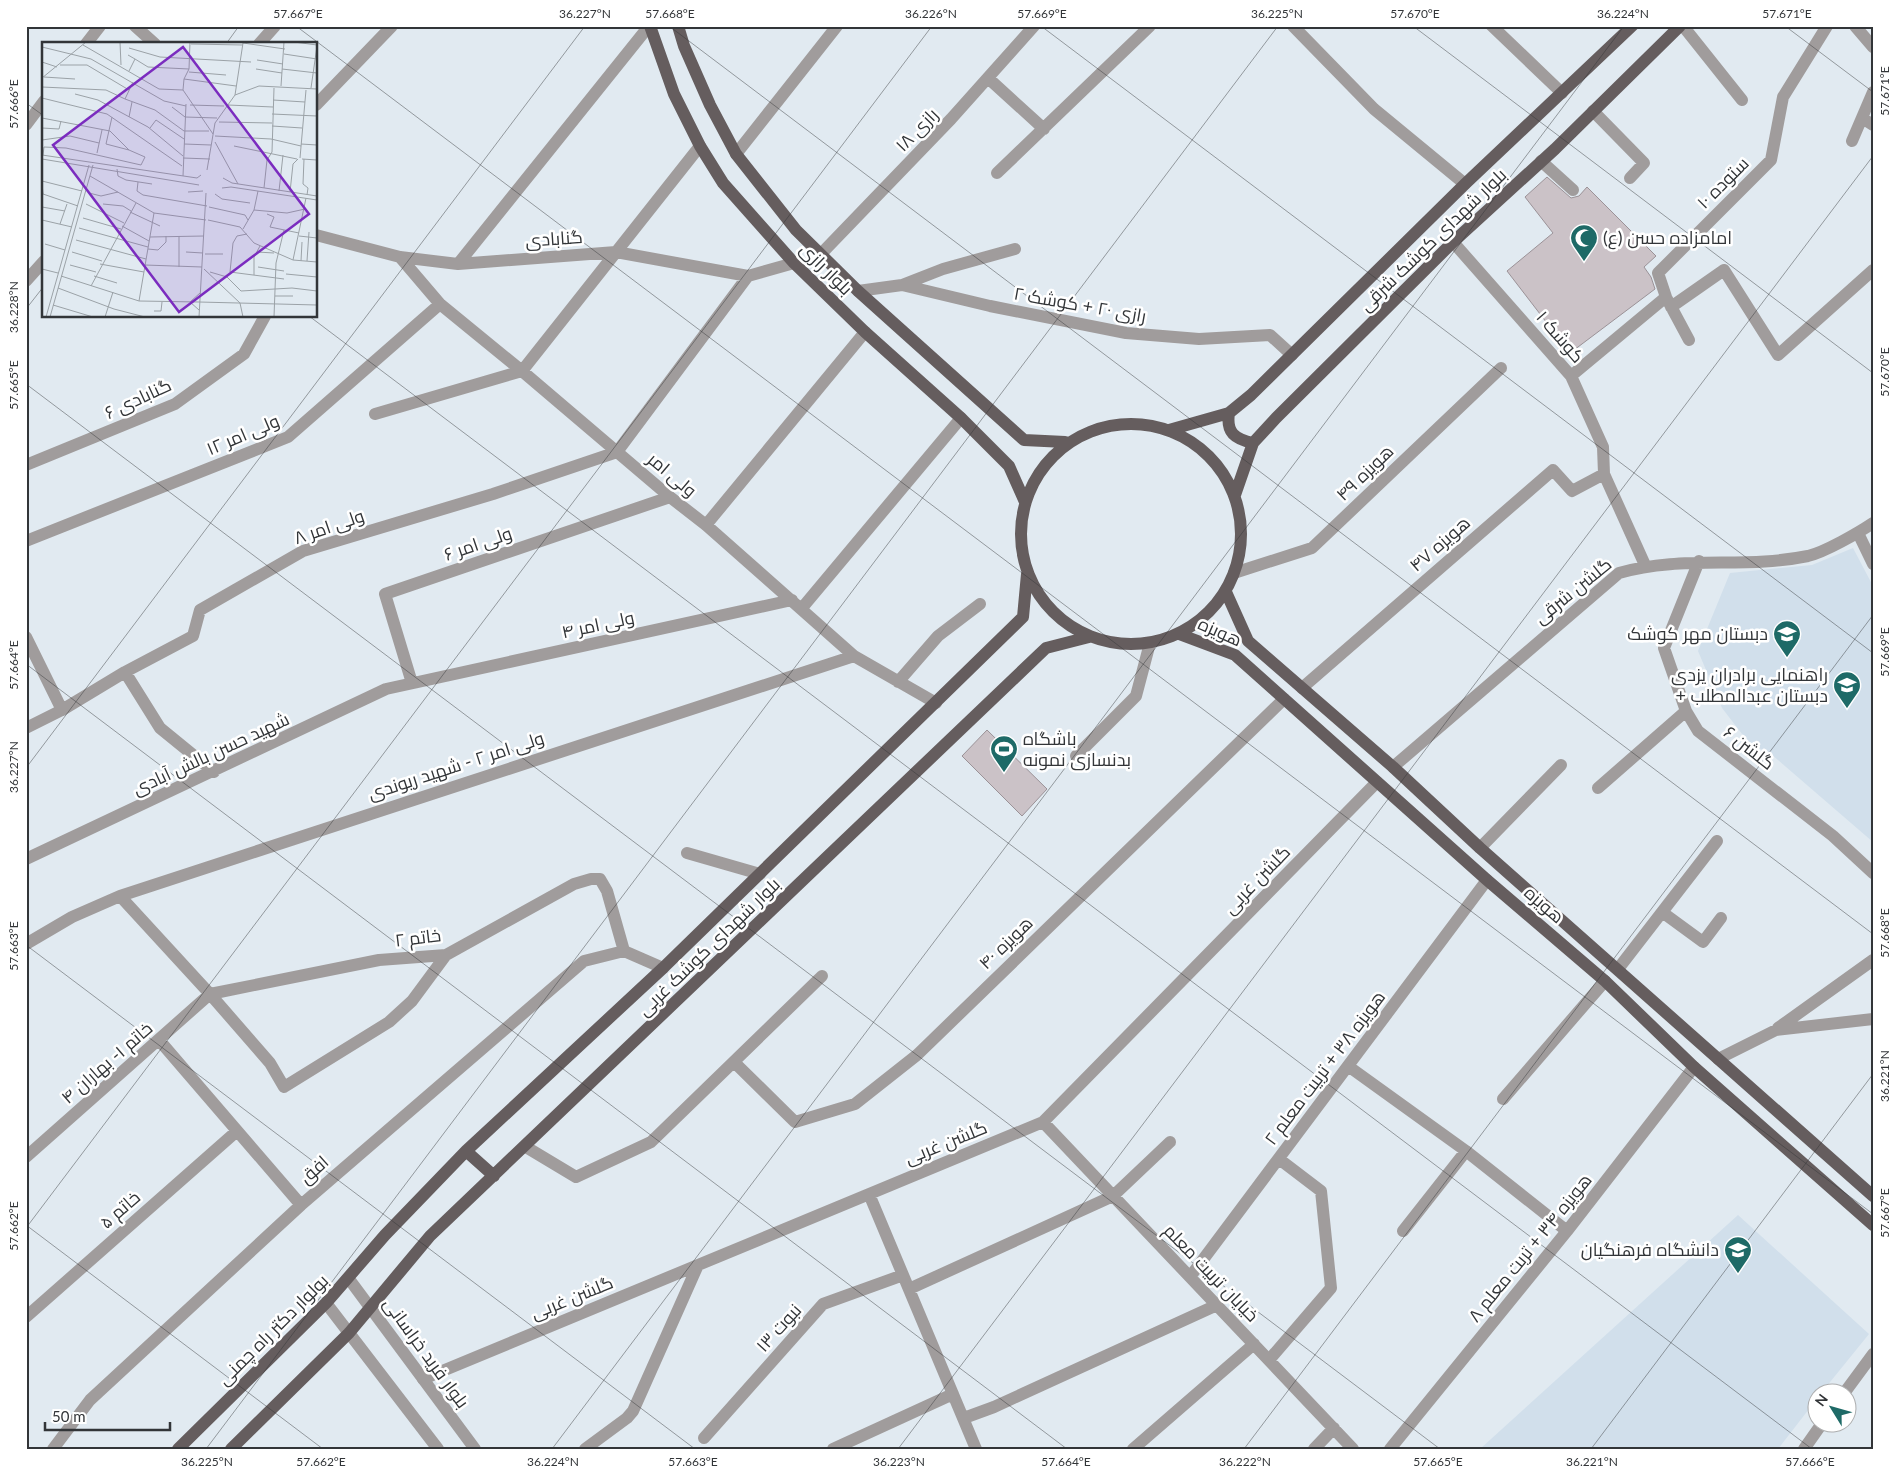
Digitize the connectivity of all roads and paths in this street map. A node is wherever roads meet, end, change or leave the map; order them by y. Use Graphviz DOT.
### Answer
graph roads {
  1 [pos="100,26"];
  2 [pos="135,26"];
  3 [pos="275,26"];
  4 [pos="392,26"];
  5 [pos="650,26"];
  6 [pos="678,26"];
  7 [pos="837,26"];
  8 [pos="1034,26"];
  9 [pos="1150,26"];
  10 [pos="1293,26"];
  11 [pos="1492,26"];
  12 [pos="1632,26"];
  13 [pos="1682,26"];
  14 [pos="1827,26"];
  15 [pos="1855,26"];
  16 [pos="88,42"];
  17 [pos="153,42"];
  18 [pos="261,42"];
  19 [pos="1873,47"];
  20 [pos="988,78"];
  21 [pos="1873,92"];
  22 [pos="1562,93"];
  23 [pos="1742,100"];
  24 [pos="318,102"];
  25 [pos="42,104"];
  26 [pos="1593,112"];
  27 [pos="1868,121"];
  28 [pos="26,124"];
  29 [pos="1044,128"];
  30 [pos="1852,141"];
  31 [pos="700,146"];
  32 [pos="736,154"];
  33 [pos="1541,161"];
  34 [pos="998,173"];
  35 [pos="1630,178"];
  36 [pos="1465,184"];
  37 [pos="1573,190"];
  38 [pos="318,236"];
  39 [pos="1454,242"];
  40 [pos="1015,249"];
  41 [pos="616,252"];
  42 [pos="822,254"];
  43 [pos="400,257"];
  44 [pos="42,263"];
  45 [pos="794,263"];
  46 [pos="458,264"];
  47 [pos="1873,270"];
  48 [pos="748,276"];
  49 [pos="26,281"];
  50 [pos="902,285"];
  51 [pos="858,292"];
  52 [pos="1669,302"];
  53 [pos="440,304"];
  54 [pos="264,318"];
  55 [pos="865,332"];
  56 [pos="1689,340"];
  57 [pos="1292,355"];
  58 [pos="1501,368"];
  59 [pos="522,370"];
  60 [pos="1571,376"];
  61 [pos="1229,413"];
  62 [pos="375,414"];
  63 [pos="961,418"];
  64 [pos="1169,430"];
  65 [pos="1065,442"];
  66 [pos="1254,443"];
  67 [pos="617,452"];
  68 [pos="26,465"];
  69 [pos="1604,474"];
  70 [pos="1235,494"];
  71 [pos="670,497"];
  72 [pos="1025,502"];
  73 [pos="1873,523"];
  74 [pos="706,525"];
  75 [pos="1858,533"];
  76 [pos="26,541"];
  77 [pos="1699,561"];
  78 [pos="1873,564"];
  79 [pos="1645,565"];
  80 [pos="1234,573"];
  81 [pos="1027,574"];
  82 [pos="1226,592"];
  83 [pos="797,604"];
  84 [pos="980,604"];
  85 [pos="1179,634"];
  86 [pos="1089,637"];
  87 [pos="26,638"];
  88 [pos="1150,644"];
  89 [pos="854,656"];
  90 [pos="125,672"];
  91 [pos="898,682"];
  92 [pos="412,683"];
  93 [pos="1302,688"];
  94 [pos="1284,699"];
  95 [pos="936,703"];
  96 [pos="62,710"];
  97 [pos="1686,711"];
  98 [pos="26,728"];
  99 [pos="1076,756"];
  100 [pos="1561,765"];
  101 [pos="1393,767"];
  102 [pos="214,772"];
  103 [pos="1377,782"];
  104 [pos="1598,788"];
  105 [pos="1717,841"];
  106 [pos="1480,848"];
  107 [pos="687,853"];
  108 [pos="26,859"];
  109 [pos="1873,873"];
  110 [pos="760,874"];
  111 [pos="1488,880"];
  112 [pos="120,896"];
  113 [pos="1662,912"];
  114 [pos="1721,918"];
  115 [pos="26,944"];
  116 [pos="624,951"];
  117 [pos="446,955"];
  118 [pos="1873,960"];
  119 [pos="663,968"];
  120 [pos="1618,969"];
  121 [pos="822,976"];
  122 [pos="1605,981"];
  123 [pos="210,994"];
  124 [pos="1873,1019"];
  125 [pos="1776,1030"];
  126 [pos="159,1040"];
  127 [pos="1718,1058"];
  128 [pos="734,1062"];
  129 [pos="1348,1066"];
  130 [pos="1694,1067"];
  131 [pos="1503,1099"];
  132 [pos="1043,1122"];
  133 [pos="237,1131"];
  134 [pos="1170,1142"];
  135 [pos="526,1147"];
  136 [pos="466,1151"];
  137 [pos="1466,1151"];
  138 [pos="26,1158"];
  139 [pos="1279,1159"];
  140 [pos="494,1176"];
  141 [pos="869,1194"];
  142 [pos="1113,1196"];
  143 [pos="1873,1196"];
  144 [pos="301,1205"];
  145 [pos="1873,1224"];
  146 [pos="1403,1230"];
  147 [pos="1567,1231"];
  148 [pos="698,1265"];
  149 [pos="903,1275"];
  150 [pos="1190,1277"];
  151 [pos="349,1279"];
  152 [pos="909,1289"];
  153 [pos="326,1303"];
  154 [pos="1216,1305"];
  155 [pos="371,1308"];
  156 [pos="26,1317"];
  157 [pos="349,1333"];
  158 [pos="1254,1344"];
  159 [pos="1873,1354"];
  160 [pos="1269,1360"];
  161 [pos="423,1379"];
  162 [pos="1852,1382"];
  163 [pos="954,1394"];
  164 [pos="964,1418"];
  165 [pos="1334,1428"];
  166 [pos="1816,1432"];
  167 [pos="704,1438"];
  168 [pos="974,1448"];
  169 [pos="53,1449"];
  170 [pos="178,1449"];
  171 [pos="231,1449"];
  172 [pos="438,1449"];
  173 [pos="476,1449"];
  174 [pos="585,1449"];
  175 [pos="833,1449"];
  176 [pos="1133,1449"];
  177 [pos="1314,1449"];
  178 [pos="1353,1449"];
  179 [pos="1390,1449"];
  180 [pos="1804,1449"];
  1 -- 16 [label="street"];
  2 -- 17 [label="street"];
  3 -- 18 [label="street"];
  4 -- 24 [label="street"];
  5 -- 31 [label="main road, بلوار رازی"];
  5 -- 46 [label="street"];
  6 -- 32 [label="main road, بلوار رازی"];
  7 -- 32 [label="street"];
  8 -- 20 [label="street, رازی ۱۸"];
  9 -- 29 [label="street"];
  10 -- 36 [label="street"];
  11 -- 22 [label="street"];
  12 -- 22 [label="main road, بلوار شهدای کوشک شرقی"];
  13 -- 23 [label="street"];
  13 -- 26 [label="main road, بلوار شهدای کوشک شرقی"];
  14 -- 52 [label="street, ستوده ۱۰"];
  15 -- 19 [label="street"];
  20 -- 29 [label="street"];
  20 -- 42 [label="street, رازی ۱۸"];
  21 -- 27 [label="street"];
  22 -- 36 [label="main road, بلوار شهدای کوشک شرقی"];
  25 -- 28 [label="street"];
  26 -- 33 [label="main road, بلوار شهدای کوشک شرقی"];
  26 -- 35 [label="street"];
  27 -- 30 [label="street"];
  29 -- 34 [label="street"];
  31 -- 41 [label="street"];
  31 -- 45 [label="main road, بلوار رازی"];
  32 -- 42 [label="main road, بلوار رازی"];
  33 -- 37 [label="street"];
  33 -- 39 [label="main road, بلوار شهدای کوشک شرقی"];
  36 -- 57 [label="main road, بلوار شهدای کوشک شرقی"];
  38 -- 43 [label="street, گنابادی"];
  39 -- 60 [label="street, کوشک ۱"];
  39 -- 66 [label="main road, بلوار شهدای کوشک شرقی"];
  40 -- 50 [label="street"];
  41 -- 46 [label="street, گنابادی"];
  41 -- 48 [label="street, گنابادی"];
  41 -- 59 [label="street"];
  42 -- 51 [label="main road, بلوار رازی"];
  43 -- 46 [label="street, گنابادی"];
  43 -- 53 [label="street, ولی امر"];
  44 -- 49 [label="street"];
  45 -- 48 [label="street, گنابادی"];
  45 -- 55 [label="main road, بلوار رازی"];
  47 -- 52 [label="street"];
  48 -- 67 [label="street"];
  50 -- 51 [label="street, رازی ۲۰ + کوشک ۲"];
  50 -- 57 [label="street, رازی ۲۰ + کوشک ۲"];
  51 -- 65 [label="main road, بلوار رازی"];
  52 -- 56 [label="street"];
  52 -- 60 [label="street"];
  53 -- 59 [label="street, ولی امر"];
  53 -- 76 [label="street, ولی امر ۱۲"];
  54 -- 68 [label="street, گنابادی ۶"];
  55 -- 63 [label="main road, بلوار رازی"];
  55 -- 74 [label="street"];
  57 -- 61 [label="main road, بلوار شهدای کوشک شرقی"];
  58 -- 80 [label="street, هویزه ۴۹"];
  59 -- 62 [label="street"];
  59 -- 67 [label="street, ولی امر"];
  60 -- 69 [label="street, کوشک ۱"];
  61 -- 64 [label="main road, بلوار شهدای کوشک شرقی"];
  61 -- 66 [label="main road"];
  63 -- 72 [label="main road, بلوار رازی"];
  63 -- 83 [label="street"];
  64 -- 65 [label="main road"];
  64 -- 70 [label="main road"];
  65 -- 72 [label="main road"];
  66 -- 70 [label="main road, بلوار شهدای کوشک شرقی"];
  67 -- 71 [label="street, ولی امر"];
  67 -- 90 [label="street, ولی امر ۸"];
  69 -- 79 [label="street"];
  69 -- 93 [label="street, هویزه ۴۷"];
  70 -- 80 [label="main road"];
  71 -- 74 [label="street, ولی امر"];
  71 -- 92 [label="street, ولی امر ۶"];
  72 -- 81 [label="main road"];
  73 -- 75 [label="street, گلشن شرقی"];
  74 -- 83 [label="street, ولی امر"];
  75 -- 77 [label="street, گلشن شرقی"];
  75 -- 78 [label="street"];
  77 -- 79 [label="street, گلشن شرقی"];
  77 -- 97 [label="street, گلشن ۶"];
  79 -- 101 [label="street, گلشن شرقی"];
  80 -- 82 [label="main road"];
  81 -- 86 [label="main road"];
  81 -- 95 [label="main road, بلوار شهدای کوشک غربی"];
  82 -- 85 [label="main road"];
  82 -- 93 [label="main road, هویزه"];
  83 -- 89 [label="street, ولی امر"];
  83 -- 92 [label="street, ولی امر ۴"];
  84 -- 91 [label="street"];
  85 -- 88 [label="main road"];
  85 -- 94 [label="main road, هویزه"];
  86 -- 88 [label="main road"];
  86 -- 135 [label="main road, بلوار شهدای کوشک غربی"];
  87 -- 96 [label="street"];
  88 -- 99 [label="street"];
  89 -- 91 [label="street, ولی امر"];
  89 -- 112 [label="street, ولی امر ۲ - شهید ریوندی"];
  90 -- 96 [label="street, ولی امر ۸"];
  90 -- 102 [label="street"];
  91 -- 95 [label="street, ولی امر"];
  92 -- 102 [label="street, شهید حسن بالش آبادی"];
  93 -- 101 [label="main road, هویزه"];
  94 -- 103 [label="main road, هویزه"];
  94 -- 128 [label="street, هویزه ۴۰"];
  95 -- 110 [label="main road, بلوار شهدای کوشک غربی"];
  96 -- 98 [label="street, ولی امر ۸"];
  97 -- 104 [label="street"];
  97 -- 109 [label="street, گلشن ۶"];
  100 -- 106 [label="street"];
  101 -- 106 [label="main road, هویزه"];
  102 -- 108 [label="street, شهید حسن بالش آبادی"];
  103 -- 111 [label="main road, هویزه"];
  103 -- 132 [label="street, گلشن غربی"];
  105 -- 113 [label="street"];
  106 -- 120 [label="main road, هویزه"];
  107 -- 110 [label="street"];
  110 -- 119 [label="main road, بلوار شهدای کوشک غربی"];
  111 -- 122 [label="main road, هویزه"];
  111 -- 129 [label="street, هویزه ۳۸ + تربیت معلم ۲"];
  112 -- 115 [label="street, ولی امر ۲ - شهید ریوندی"];
  112 -- 123 [label="street"];
  113 -- 114 [label="street"];
  113 -- 120 [label="street"];
  116 -- 117 [label="street, خاتم ۲"];
  116 -- 119 [label="street"];
  116 -- 144 [label="street, افق"];
  117 -- 123 [label="street, خاتم ۲"];
  117 -- 123 [label="street"];
  118 -- 125 [label="street"];
  119 -- 136 [label="main road, بلوار شهدای کوشک غربی"];
  120 -- 127 [label="main road, هویزه"];
  121 -- 128 [label="street"];
  122 -- 130 [label="main road, هویزه"];
  122 -- 131 [label="street"];
  123 -- 126 [label="street, خاتم ۱- بهاران ۴"];
  124 -- 125 [label="street"];
  125 -- 127 [label="street"];
  126 -- 133 [label="street"];
  126 -- 138 [label="street, خاتم ۱- بهاران ۴"];
  127 -- 143 [label="main road, هویزه"];
  128 -- 135 [label="street"];
  129 -- 137 [label="street"];
  129 -- 139 [label="street, هویزه ۳۸ + تربیت معلم ۲"];
  130 -- 145 [label="main road, هویزه"];
  130 -- 147 [label="street, هویزه ۳۴ + تربت معلم ۸"];
  132 -- 141 [label="street, گلشن غربی"];
  132 -- 142 [label="street, خیایان تربیت معلم"];
  133 -- 144 [label="street"];
  133 -- 156 [label="street, خاتم ۵"];
  134 -- 142 [label="street"];
  135 -- 140 [label="main road, بلوار شهدای کوشک غربی"];
  136 -- 140 [label="main road"];
  136 -- 151 [label="main road, بلوار شهدای کوشک غربی"];
  137 -- 146 [label="street"];
  137 -- 147 [label="street"];
  139 -- 150 [label="street, هویزه ۳۸ + تربیت معلم ۲"];
  139 -- 160 [label="street"];
  140 -- 155 [label="main road, بلوار شهدای کوشک غربی"];
  141 -- 148 [label="street, گلشن غربی"];
  141 -- 149 [label="street"];
  142 -- 150 [label="street, خیایان تربیت معلم"];
  142 -- 152 [label="street"];
  144 -- 169 [label="street, افق"];
  147 -- 179 [label="street, هویزه ۳۴ + تربت معلم ۸"];
  148 -- 161 [label="street, گلشن غربی"];
  148 -- 174 [label="street"];
  149 -- 152 [label="street"];
  149 -- 167 [label="street, نبوت ۱۳"];
  150 -- 154 [label="street, خیایان تربیت معلم"];
  151 -- 153 [label="main road, بولوار دکتر راه چمنی"];
  151 -- 155 [label="street, بلوار فرید خراسانی"];
  152 -- 163 [label="street"];
  153 -- 157 [label="street"];
  153 -- 170 [label="main road, بولوار دکتر راه چمنی"];
  154 -- 158 [label="street, خیایان تربیت معلم"];
  154 -- 164 [label="street"];
  155 -- 157 [label="main road"];
  155 -- 161 [label="street, بلوار فرید خراسانی"];
  157 -- 171 [label="main road"];
  157 -- 172 [label="street"];
  158 -- 160 [label="street, خیایان تربیت معلم"];
  158 -- 176 [label="street"];
  159 -- 162 [label="street"];
  160 -- 165 [label="street, خیایان تربیت معلم"];
  161 -- 173 [label="street, بلوار فرید خراسانی"];
  163 -- 164 [label="street"];
  163 -- 175 [label="street"];
  164 -- 168 [label="street"];
  165 -- 177 [label="street"];
  165 -- 178 [label="street, خیایان تربیت معلم"];
  166 -- 180 [label="street"];
}
